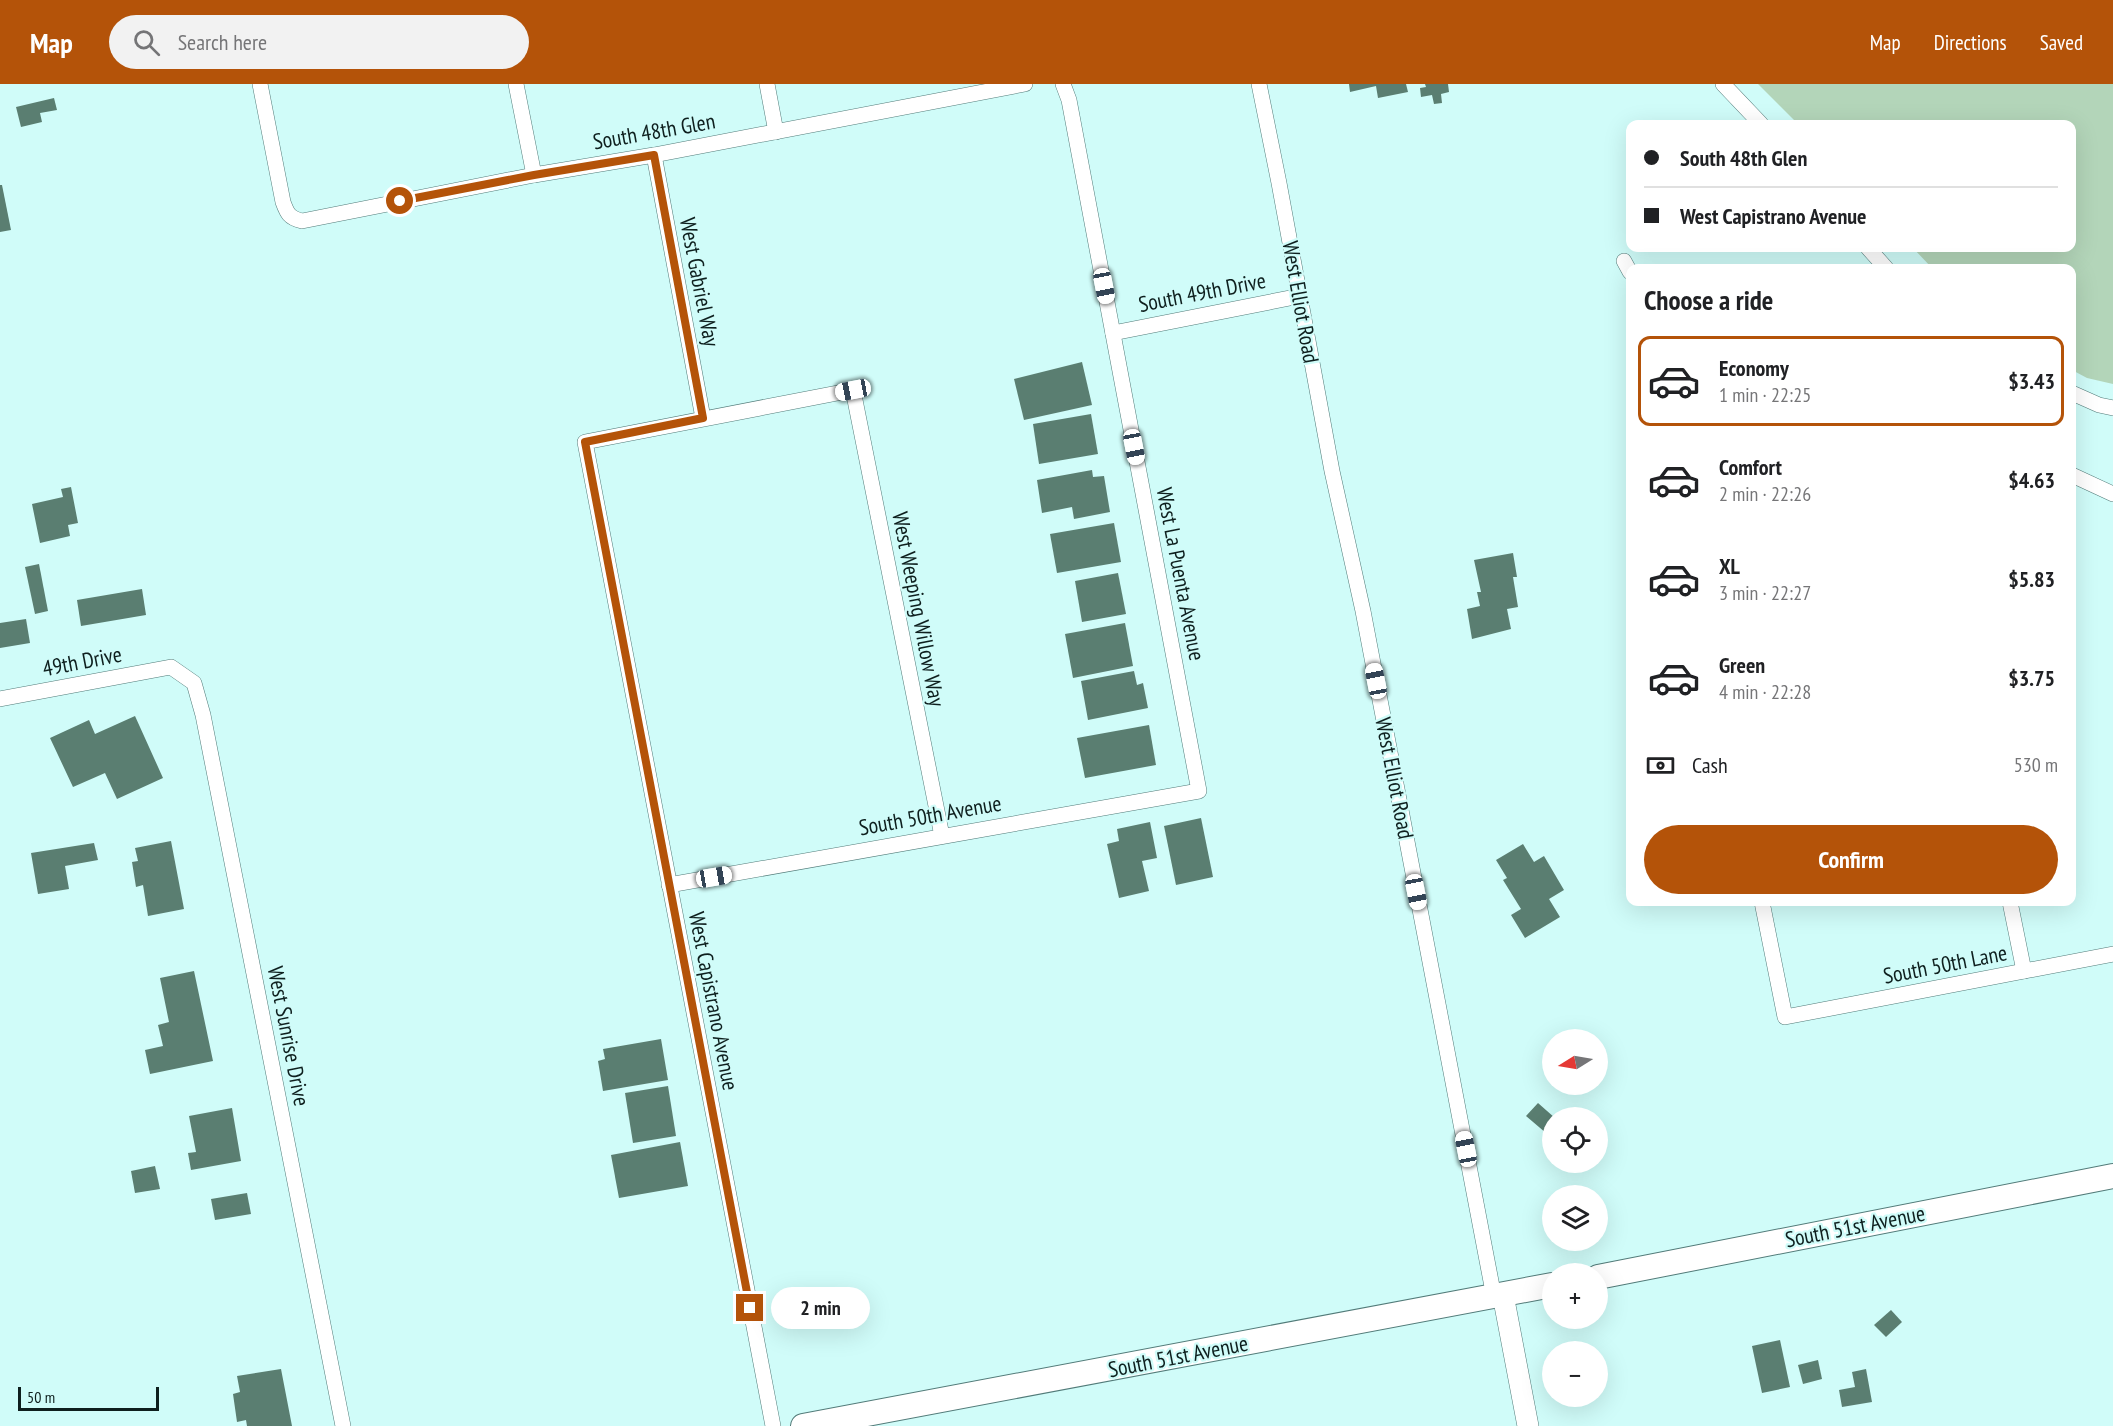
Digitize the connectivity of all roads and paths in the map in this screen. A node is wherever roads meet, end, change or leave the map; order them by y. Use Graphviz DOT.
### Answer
graph roads {
  1 [pos="260,84"];
  2 [pos="516,84"];
  3 [pos="767,84"];
  4 [pos="1025,84"];
  5 [pos="1063,84"];
  6 [pos="1259,84"];
  7 [pos="1723,84"];
  8 [pos="1757,120"];
  9 [pos="776,132"];
  10 [pos="654,155"];
  11 [pos="534,175"];
  12 [pos="1872,252"];
  13 [pos="1882,264"];
  14 [pos="1300,296"];
  15 [pos="1113,333"];
  16 [pos="2076,395"];
  17 [pos="2113,408"];
  18 [pos="703,418"];
  19 [pos="2076,477"];
  20 [pos="2113,494"];
  21 [pos="171,667"];
  22 [pos="0,699"];
  23 [pos="1199,791"];
  24 [pos="942,836"];
  25 [pos="669,885"];
  26 [pos="1763,906"];
  27 [pos="2011,906"];
  28 [pos="2113,954"];
  29 [pos="2024,971"];
  30 [pos="2113,1176"];
  31 [pos="1608,1275"];
  32 [pos="1542,1288"];
  33 [pos="1498,1296"];
  34 [pos="343,1426"];
  35 [pos="773,1426"];
  36 [pos="804,1426"];
  37 [pos="1528,1426"];
  1 -- 11 [label="street, South 48th Glen"];
  2 -- 11 [label="street"];
  3 -- 9 [label="street"];
  4 -- 9 [label="street, South 48th Glen"];
  5 -- 15 [label="street, West La Puenta Avenue"];
  6 -- 14 [label="street, West Elliot Road"];
  7 -- 8 [label="street"];
  9 -- 10 [label="street, South 48th Glen"];
  10 -- 11 [label="street, South 48th Glen"];
  10 -- 18 [label="street, West Gabriel Way"];
  12 -- 13 [label="street"];
  14 -- 15 [label="street, South 49th Drive"];
  14 -- 33 [label="street, West Elliot Road"];
  15 -- 23 [label="street, West La Puenta Avenue"];
  16 -- 17 [label="street"];
  18 -- 24 [label="street, West Weeping Willow Way"];
  18 -- 25 [label="street, West Capistrano Avenue"];
  19 -- 20 [label="street"];
  21 -- 22 [label="street, 49th Drive"];
  21 -- 34 [label="street, West Sunrise Drive"];
  23 -- 24 [label="street, South 50th Avenue"];
  24 -- 25 [label="street, South 50th Avenue"];
  25 -- 35 [label="street, West Capistrano Avenue"];
  26 -- 29 [label="street, South 50th Lane"];
  27 -- 29 [label="street"];
  28 -- 29 [label="street, South 50th Lane"];
  30 -- 31 [label="main road, South 51st Avenue"];
  32 -- 33 [label="main road, South 51st Avenue"];
  33 -- 36 [label="main road, South 51st Avenue"];
  33 -- 37 [label="main road, West Elliot Road"];
}
